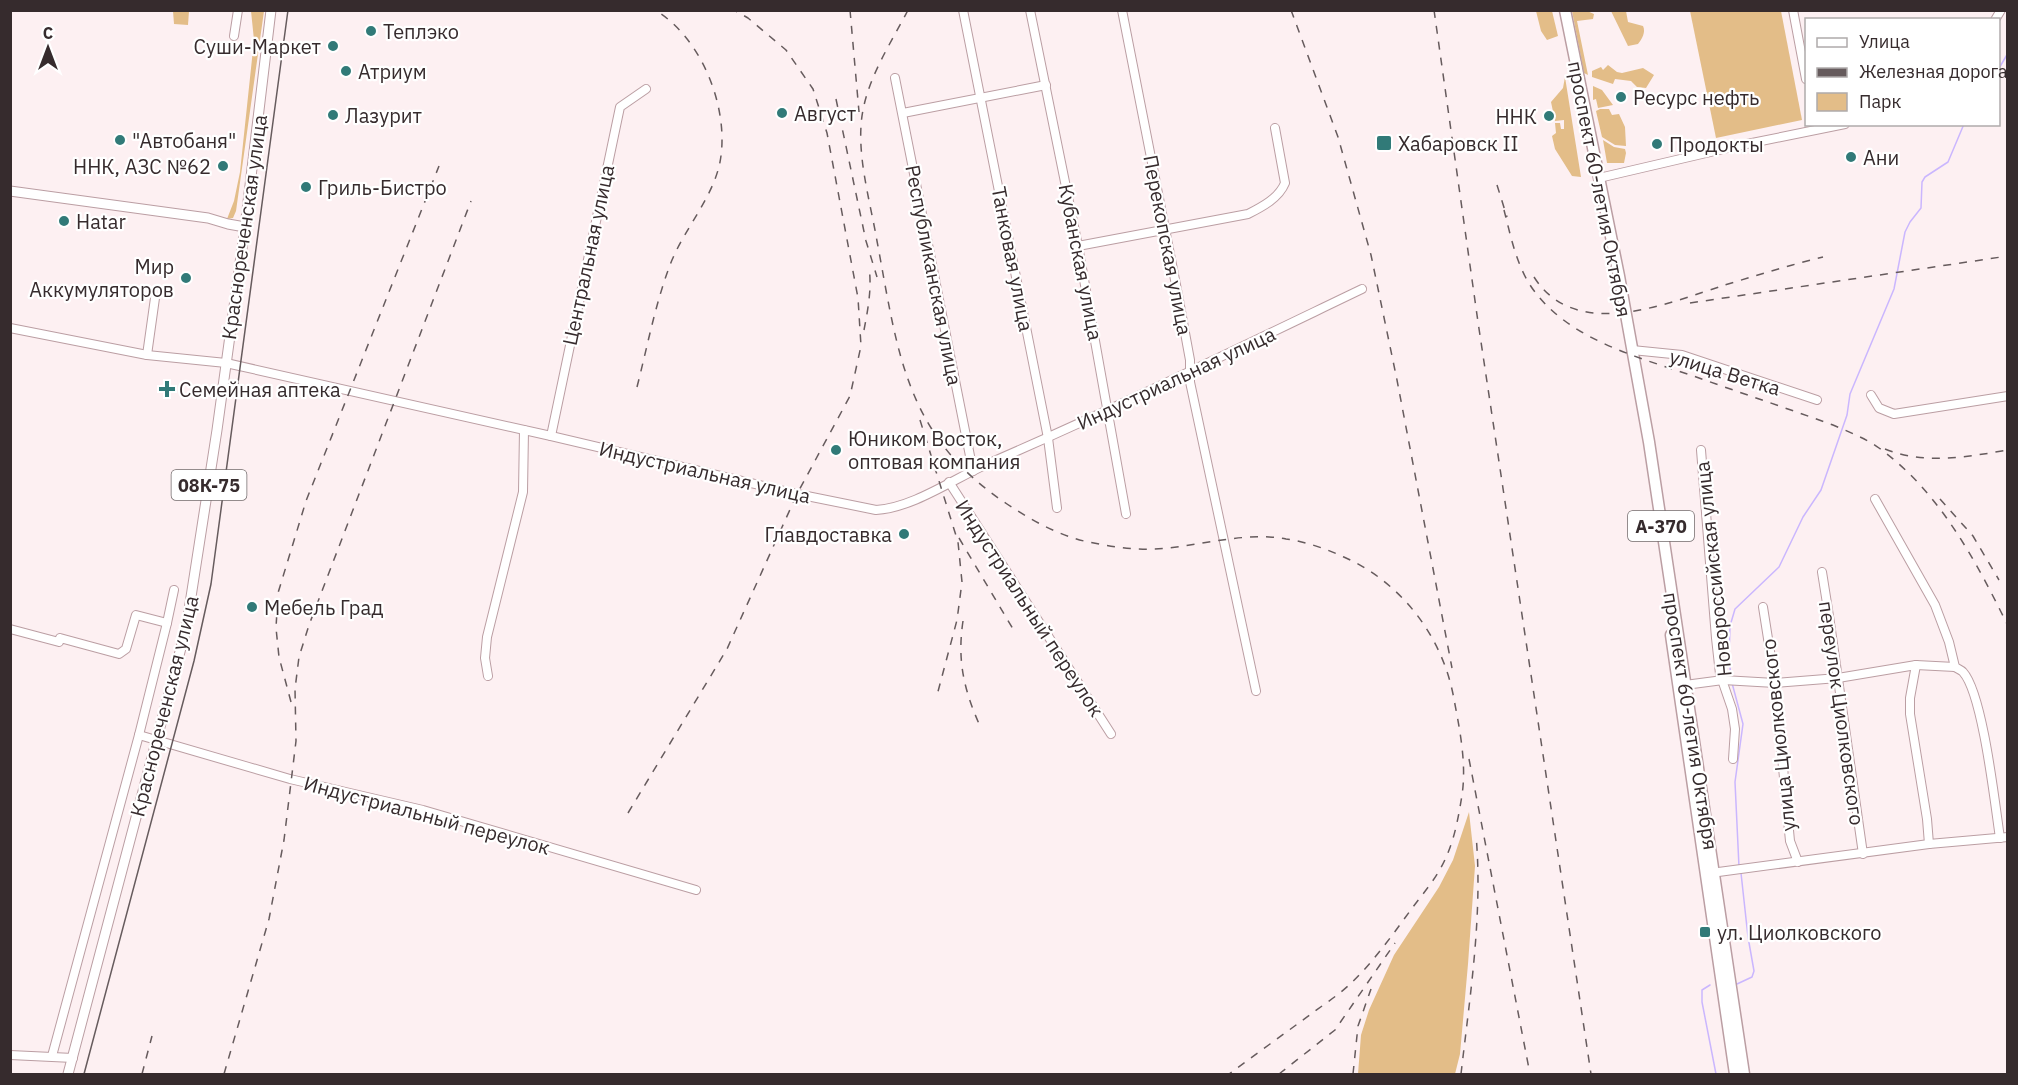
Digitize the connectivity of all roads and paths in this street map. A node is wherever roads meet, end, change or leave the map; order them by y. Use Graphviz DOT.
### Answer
graph roads {
  1 [pos="238,10"];
  2 [pos="272,10"];
  3 [pos="963,10"];
  4 [pos="1030,10"];
  5 [pos="1122,10"];
  6 [pos="1565,10"];
  7 [pos="1793,10"];
  8 [pos="234,36"];
  9 [pos="1805,74"];
  10 [pos="895,78"];
  11 [pos="1046,85"];
  12 [pos="646,89"];
  13 [pos="981,98"];
  14 [pos="903,114"];
  15 [pos="1275,128"];
  16 [pos="1816,128"];
  17 [pos="1599,178"];
  18 [pos="10,191"];
  19 [pos="245,227"];
  20 [pos="1166,230"];
  21 [pos="1078,246"];
  22 [pos="1362,289"];
  23 [pos="155,298"];
  24 [pos="10,328"];
  25 [pos="1632,350"];
  26 [pos="147,355"];
  27 [pos="226,363"];
  28 [pos="1635,368"];
  29 [pos="1190,372"];
  30 [pos="1871,395"];
  31 [pos="2007,396"];
  32 [pos="1817,400"];
  33 [pos="1108,410"];
  34 [pos="524,430"];
  35 [pos="551,436"];
  36 [pos="1048,438"];
  37 [pos="1701,450"];
  38 [pos="973,471"];
  39 [pos="949,482"];
  40 [pos="1875,499"];
  41 [pos="1057,508"];
  42 [pos="1126,514"];
  43 [pos="1822,573"];
  44 [pos="174,590"];
  45 [pos="1764,607"];
  46 [pos="168,623"];
  47 [pos="10,629"];
  48 [pos="1916,665"];
  49 [pos="1955,667"];
  50 [pos="488,676"];
  51 [pos="1838,678"];
  52 [pos="1724,680"];
  53 [pos="1775,683"];
  54 [pos="1685,685"];
  55 [pos="1256,692"];
  56 [pos="1111,734"];
  57 [pos="138,735"];
  58 [pos="158,741"];
  59 [pos="1733,759"];
  60 [pos="2004,838"];
  61 [pos="1929,844"];
  62 [pos="1863,854"];
  63 [pos="1798,862"];
  64 [pos="1710,874"];
  65 [pos="696,890"];
  66 [pos="10,1055"];
  67 [pos="52,1056"];
  68 [pos="73,1058"];
  69 [pos="68,1074"];
  70 [pos="1735,1074"];
  71 [pos="1744,1074"];
  1 -- 8 [label="street"];
  2 -- 19 [label="main road, Краснореченская улица"];
  3 -- 13 [label="street, Танковая улица"];
  4 -- 11 [label="street, Кубанская улица"];
  5 -- 20 [label="street, Перекопская улица"];
  6 -- 17 [label="highway, проспект 60-летия Октября / А-370"];
  7 -- 9 [label="street"];
  10 -- 14 [label="street, Республиканская улица"];
  11 -- 13 [label="street"];
  11 -- 21 [label="street, Кубанская улица"];
  12 -- 35 [label="street, Центральная улица"];
  13 -- 14 [label="street"];
  13 -- 36 [label="street, Танковая улица"];
  14 -- 38 [label="street, Республиканская улица"];
  15 -- 20 [label="street"];
  16 -- 17 [label="street"];
  17 -- 25 [label="highway, проспект 60-летия Октября / А-370"];
  18 -- 19 [label="main road"];
  19 -- 27 [label="main road, Краснореченская улица / 08К-75"];
  20 -- 21 [label="street"];
  20 -- 29 [label="street, Перекопская улица"];
  21 -- 33 [label="street, Кубанская улица"];
  22 -- 29 [label="street, Индустриальная улица"];
  23 -- 26 [label="street"];
  24 -- 26 [label="street, Индустриальная улица"];
  25 -- 28 [label="highway, проспект 60-летия Октября / А-370"];
  25 -- 32 [label="street, улица Ветка"];
  26 -- 27 [label="street, Индустриальная улица"];
  27 -- 34 [label="street, Индустриальная улица"];
  27 -- 58 [label="main road, Краснореченская улица / 08К-75"];
  28 -- 54 [label="highway, проспект 60-летия Октября / А-370"];
  28 -- 64 [label="highway, проспект 60-летия Октября / А-370"];
  29 -- 33 [label="street, Индустриальная улица"];
  29 -- 55 [label="street, Перекопская улица"];
  30 -- 31 [label="street"];
  33 -- 36 [label="street, Индустриальная улица"];
  33 -- 42 [label="street, Кубанская улица"];
  34 -- 35 [label="street, Индустриальная улица"];
  34 -- 50 [label="street"];
  35 -- 39 [label="street, Индустриальная улица"];
  36 -- 38 [label="street, Индустриальная улица"];
  36 -- 41 [label="street, Танковая улица"];
  37 -- 52 [label="street, Новороссийская улица"];
  38 -- 39 [label="street, Индустриальная улица"];
  39 -- 56 [label="street, Индустриальный переулок"];
  40 -- 49 [label="street"];
  43 -- 51 [label="street, переулок Циолковского"];
  44 -- 46 [label="street"];
  45 -- 53 [label="street, улица Циолковского"];
  46 -- 47 [label="street"];
  46 -- 57 [label="street"];
  48 -- 49 [label="street"];
  48 -- 51 [label="street"];
  48 -- 61 [label="street"];
  49 -- 60 [label="street"];
  51 -- 53 [label="street"];
  51 -- 62 [label="street, переулок Циолковского"];
  52 -- 53 [label="street"];
  52 -- 54 [label="street"];
  52 -- 59 [label="street, Новороссийская улица"];
  53 -- 63 [label="street, улица Циолковского"];
  54 -- 64 [label="highway, проспект 60-летия Октября / А-370"];
  57 -- 58 [label="street, Индустриальный переулок"];
  57 -- 67 [label="street"];
  58 -- 65 [label="street, Индустриальный переулок"];
  58 -- 68 [label="main road, Краснореченская улица / 08К-75"];
  60 -- 61 [label="street"];
  61 -- 62 [label="street"];
  62 -- 63 [label="street"];
  63 -- 64 [label="street"];
  64 -- 70 [label="highway, проспект 60-летия Октября / А-370"];
  64 -- 71 [label="highway, проспект 60-летия Октября / А-370"];
  66 -- 67 [label="street"];
  67 -- 68 [label="street"];
  68 -- 69 [label="main road, Краснореченская улица / 08К-75"];
}
